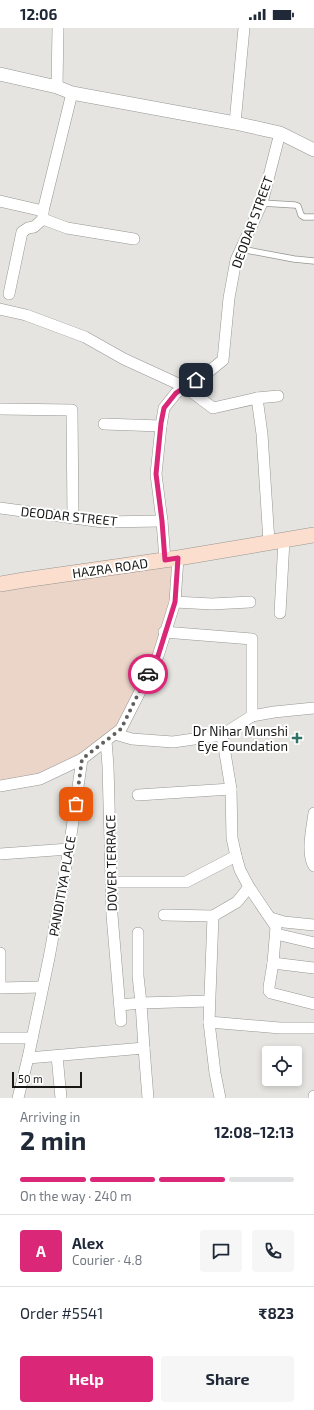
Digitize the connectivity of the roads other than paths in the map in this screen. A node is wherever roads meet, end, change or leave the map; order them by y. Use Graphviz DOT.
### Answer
graph roads {
  1 [pos="58,28"];
  2 [pos="244,28"];
  3 [pos="0,74"];
  4 [pos="57,87"];
  5 [pos="72,93"];
  6 [pos="235,123"];
  7 [pos="280,133"];
  8 [pos="314,150"];
  9 [pos="262,203"];
  10 [pos="1,204"];
  11 [pos="43,215"];
  12 [pos="314,217"];
  13 [pos="134,239"];
  14 [pos="241,249"];
  15 [pos="314,261"];
  16 [pos="9,294"];
  17 [pos="0,308"];
  18 [pos="185,387"];
  19 [pos="278,396"];
  20 [pos="257,398"];
  21 [pos="0,409"];
  22 [pos="104,424"];
  23 [pos="161,426"];
  24 [pos="0,508"];
  25 [pos="73,518"];
  26 [pos="162,521"];
  27 [pos="314,535"];
  28 [pos="284,540"];
  29 [pos="269,542"];
  30 [pos="172,559"];
  31 [pos="0,584"];
  32 [pos="175,602"];
  33 [pos="250,602"];
  34 [pos="280,613"];
  35 [pos="164,632"];
  36 [pos="314,708"];
  37 [pos="252,716"];
  38 [pos="115,734"];
  39 [pos="222,735"];
  40 [pos="106,741"];
  41 [pos="82,759"];
  42 [pos="0,786"];
  43 [pos="231,790"];
  44 [pos="138,796"];
  45 [pos="314,819"];
  46 [pos="69,849"];
  47 [pos="0,854"];
  48 [pos="236,856"];
  49 [pos="314,866"];
  50 [pos="111,882"];
  51 [pos="249,887"];
  52 [pos="164,915"];
  53 [pos="213,916"];
  54 [pos="271,918"];
  55 [pos="314,925"];
  56 [pos="138,933"];
  57 [pos="276,934"];
  58 [pos="314,943"];
  59 [pos="0,953"];
  60 [pos="273,962"];
  61 [pos="314,968"];
  62 [pos="42,987"];
  63 [pos="0,988"];
  64 [pos="209,1001"];
  65 [pos="141,1003"];
  66 [pos="314,1004"];
  67 [pos="120,1005"];
  68 [pos="121,1021"];
  69 [pos="209,1022"];
  70 [pos="314,1028"];
  71 [pos="0,1038"];
  72 [pos="32,1038"];
  73 [pos="144,1048"];
  74 [pos="57,1056"];
  75 [pos="28,1058"];
  76 [pos="18,1098"];
  77 [pos="61,1098"];
  78 [pos="148,1098"];
  79 [pos="220,1098"];
  1 -- 4 [label="street"];
  2 -- 6 [label="street"];
  3 -- 4 [label="street"];
  4 -- 5 [label="street"];
  5 -- 6 [label="street"];
  5 -- 11 [label="street"];
  6 -- 7 [label="street"];
  7 -- 8 [label="street"];
  7 -- 9 [label="street, DEODAR STREET"];
  9 -- 12 [label="lane"];
  9 -- 14 [label="street, DEODAR STREET"];
  10 -- 11 [label="street"];
  11 -- 13 [label="street"];
  11 -- 16 [label="street"];
  14 -- 15 [label="lane"];
  14 -- 18 [label="street, DEODAR STREET"];
  17 -- 18 [label="street"];
  18 -- 20 [label="street"];
  18 -- 23 [label="street, DEODAR STREET"];
  19 -- 20 [label="street"];
  20 -- 29 [label="street"];
  21 -- 25 [label="street"];
  22 -- 23 [label="street"];
  23 -- 26 [label="street, DEODAR STREET"];
  24 -- 25 [label="street, DEODAR STREET"];
  25 -- 26 [label="street, DEODAR STREET"];
  26 -- 30 [label="street, DEODAR STREET"];
  27 -- 28 [label="main road, HAZRA ROAD"];
  28 -- 29 [label="main road, HAZRA ROAD"];
  28 -- 34 [label="street"];
  29 -- 30 [label="main road, HAZRA ROAD"];
  30 -- 31 [label="main road, HAZRA ROAD"];
  30 -- 32 [label="street"];
  32 -- 33 [label="street"];
  32 -- 35 [label="street"];
  35 -- 37 [label="street"];
  35 -- 38 [label="street"];
  36 -- 37 [label="street"];
  37 -- 39 [label="street"];
  38 -- 39 [label="street"];
  38 -- 40 [label="street"];
  39 -- 43 [label="street"];
  40 -- 41 [label="street"];
  40 -- 50 [label="street, DOVER TERRACE"];
  41 -- 42 [label="street"];
  41 -- 46 [label="street, PANDITIYA PLACE"];
  43 -- 44 [label="street"];
  43 -- 48 [label="street"];
  45 -- 49 [label="street"];
  46 -- 47 [label="street"];
  46 -- 62 [label="street, PANDITIYA PLACE"];
  48 -- 50 [label="street"];
  48 -- 51 [label="street"];
  50 -- 67 [label="street, DOVER TERRACE"];
  51 -- 53 [label="street"];
  51 -- 54 [label="street"];
  52 -- 53 [label="street"];
  53 -- 64 [label="street"];
  54 -- 55 [label="street"];
  54 -- 57 [label="street"];
  56 -- 65 [label="street"];
  57 -- 58 [label="street"];
  57 -- 60 [label="street"];
  59 -- 63 [label="street"];
  60 -- 61 [label="street"];
  60 -- 66 [label="street"];
  62 -- 63 [label="street"];
  62 -- 72 [label="street, PANDITIYA PLACE"];
  64 -- 65 [label="street"];
  64 -- 69 [label="street"];
  65 -- 67 [label="street"];
  65 -- 73 [label="street"];
  67 -- 68 [label="street, DOVER TERRACE"];
  69 -- 70 [label="street"];
  69 -- 79 [label="street"];
  71 -- 72 [label="street"];
  72 -- 75 [label="street, PANDITIYA PLACE"];
  73 -- 74 [label="street"];
  73 -- 78 [label="street"];
  74 -- 75 [label="street"];
  74 -- 77 [label="street"];
  75 -- 76 [label="street, PANDITIYA PLACE"];
}
